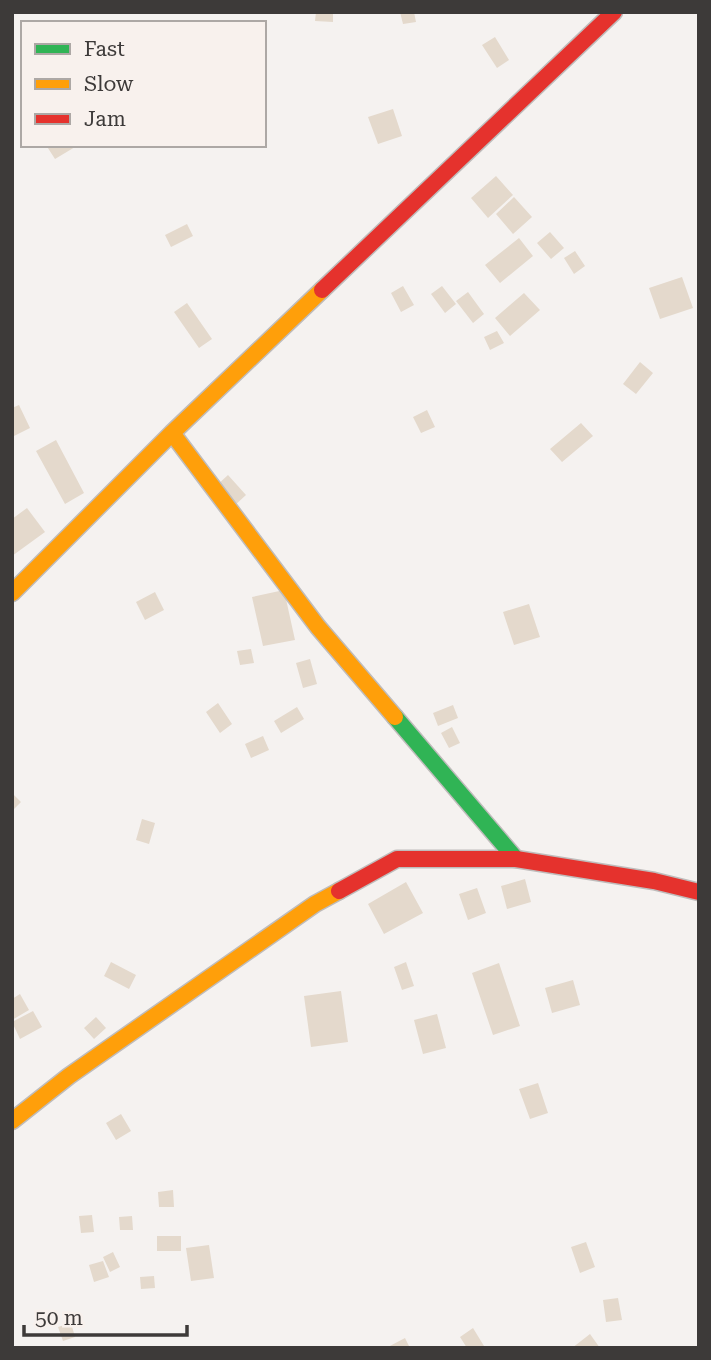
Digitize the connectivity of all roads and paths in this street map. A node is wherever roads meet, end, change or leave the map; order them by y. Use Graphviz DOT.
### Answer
graph roads {
  1 [pos="614,12"];
  2 [pos="172,433"];
  3 [pos="12,593"];
  4 [pos="516,859"];
  5 [pos="699,892"];
  6 [pos="12,1121"];
  1 -- 2 [label="street"];
  2 -- 3 [label="street"];
  2 -- 4 [label="street"];
  4 -- 5 [label="street"];
  4 -- 6 [label="street"];
}
